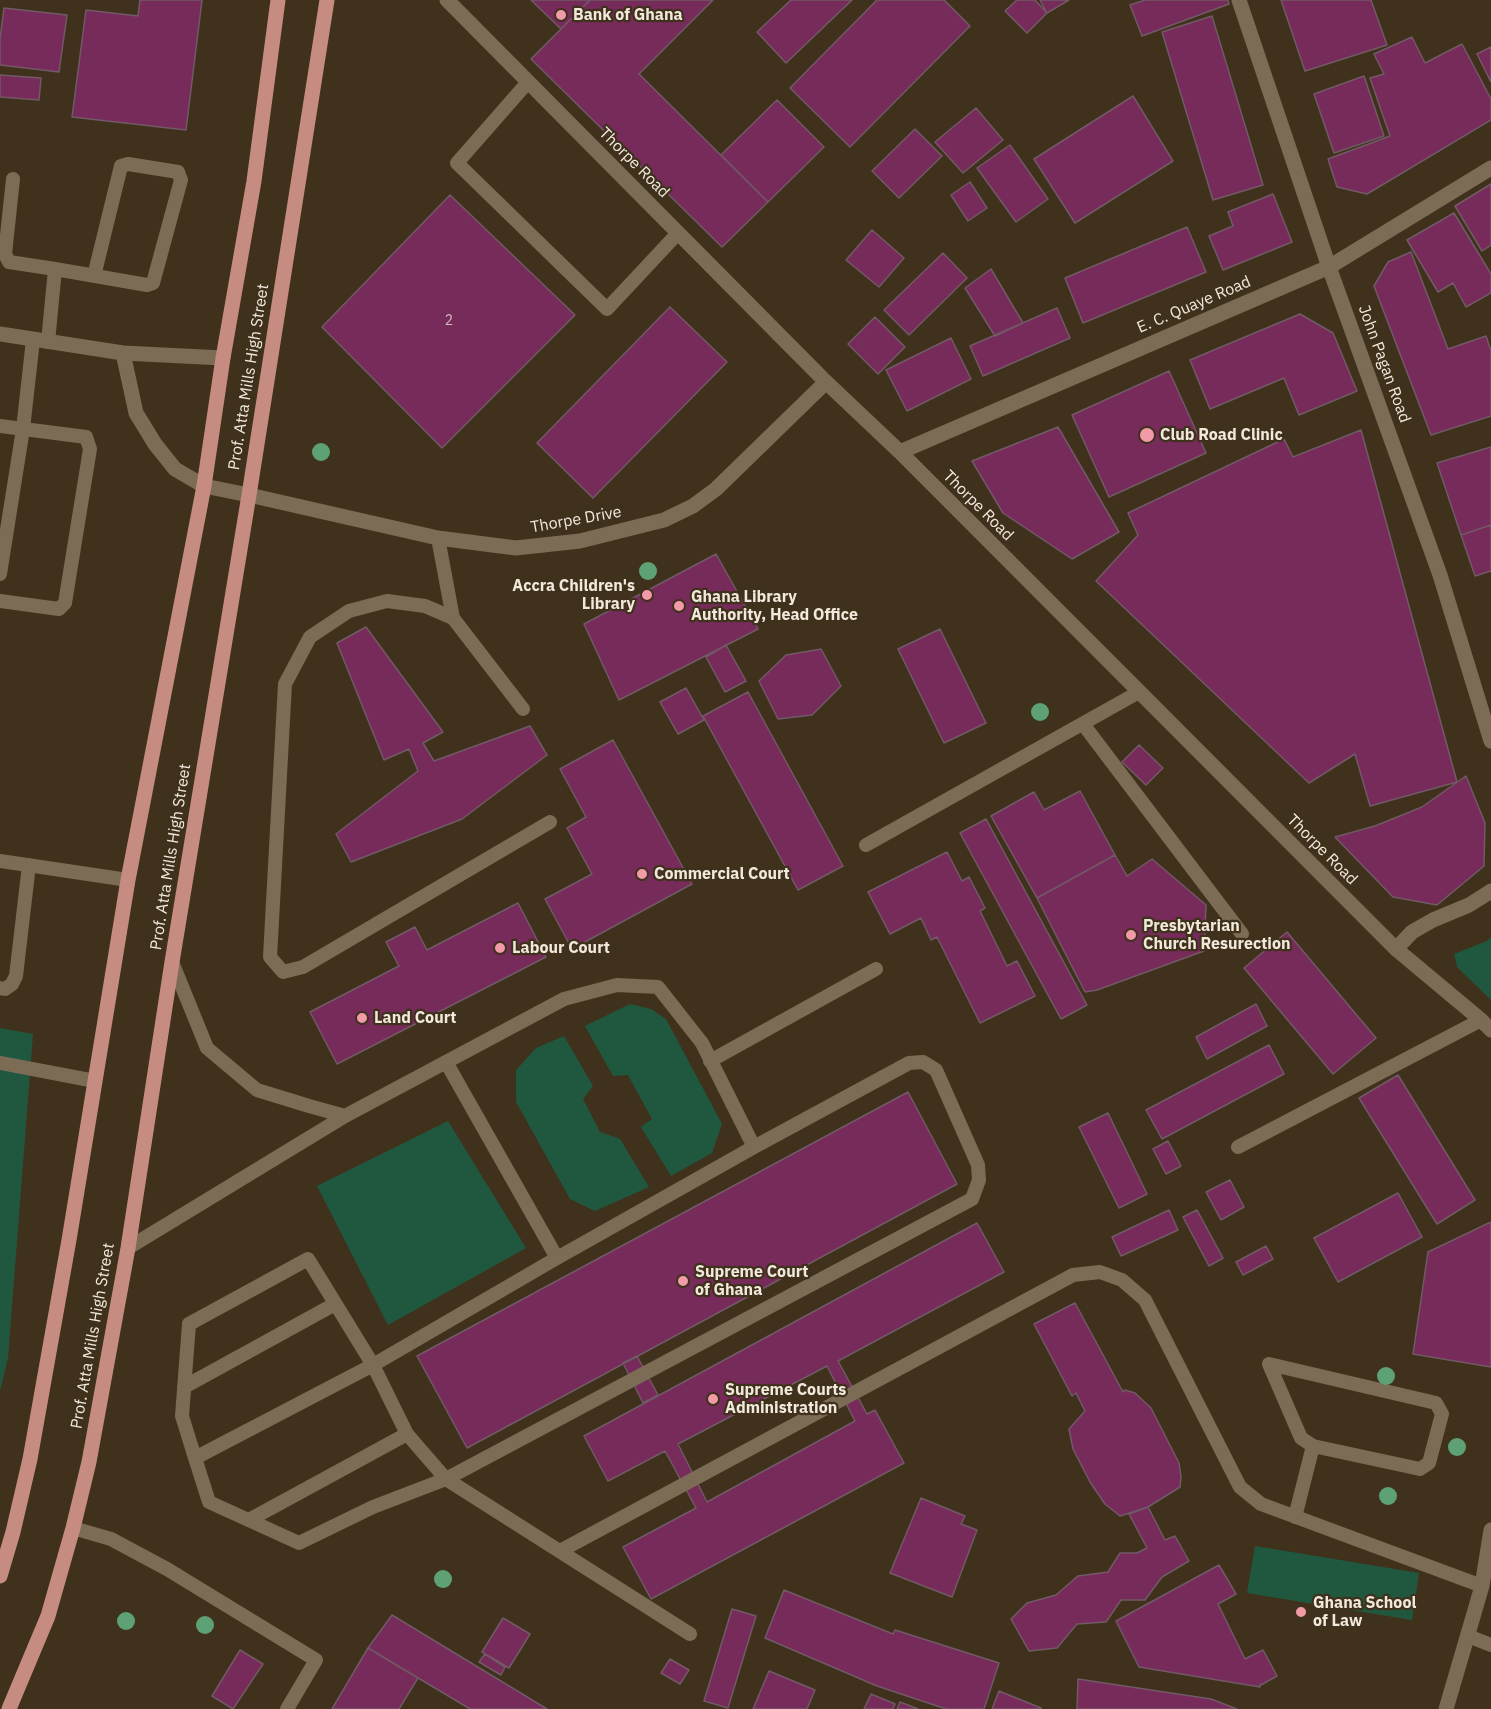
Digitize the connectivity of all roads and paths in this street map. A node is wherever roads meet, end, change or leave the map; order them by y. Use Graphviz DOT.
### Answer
graph roads {
  1 [pos="278,0"];
  2 [pos="327,0"];
  3 [pos="447,0"];
  4 [pos="1239,0"];
  5 [pos="528,82"];
  6 [pos="1491,168"];
  7 [pos="13,179"];
  8 [pos="678,233"];
  9 [pos="1329,267"];
  10 [pos="55,269"];
  11 [pos="94,276"];
  12 [pos="0,334"];
  13 [pos="40,341"];
  14 [pos="123,353"];
  15 [pos="223,358"];
  16 [pos="826,382"];
  17 [pos="0,426"];
  18 [pos="23,429"];
  19 [pos="900,452"];
  20 [pos="204,486"];
  21 [pos="249,495"];
  22 [pos="438,538"];
  23 [pos="0,574"];
  24 [pos="0,601"];
  25 [pos="453,618"];
  26 [pos="1139,692"];
  27 [pos="523,709"];
  28 [pos="1083,724"];
  29 [pos="1491,741"];
  30 [pos="550,822"];
  31 [pos="866,845"];
  32 [pos="0,861"];
  33 [pos="29,865"];
  34 [pos="128,880"];
  35 [pos="1491,891"];
  36 [pos="1242,934"];
  37 [pos="1396,949"];
  38 [pos="172,962"];
  39 [pos="876,969"];
  40 [pos="0,988"];
  41 [pos="1486,1025"];
  42 [pos="710,1061"];
  43 [pos="446,1062"];
  44 [pos="0,1063"];
  45 [pos="95,1081"];
  46 [pos="345,1116"];
  47 [pos="754,1147"];
  48 [pos="1238,1147"];
  49 [pos="128,1248"];
  50 [pos="557,1258"];
  51 [pos="335,1304"];
  52 [pos="373,1365"];
  53 [pos="184,1387"];
  54 [pos="407,1434"];
  55 [pos="1313,1446"];
  56 [pos="195,1458"];
  57 [pos="446,1479"];
  58 [pos="1295,1517"];
  59 [pos="249,1520"];
  60 [pos="73,1528"];
  61 [pos="1491,1530"];
  62 [pos="560,1551"];
  63 [pos="0,1576"];
  64 [pos="1482,1586"];
  65 [pos="690,1634"];
  66 [pos="1468,1636"];
  67 [pos="1491,1645"];
  68 [pos="9,1709"];
  69 [pos="287,1709"];
  70 [pos="1446,1709"];
  1 -- 15 [label="main road, Prof. Atta Mills High Street"];
  2 -- 21 [label="main road, Prof. Atta Mills High Street"];
  3 -- 5 [label="street, Thorpe Road"];
  4 -- 9 [label="street, John Pagan Road"];
  5 -- 8 [label="street, Thorpe Road"];
  5 -- 8 [label="lane"];
  6 -- 9 [label="street, E. C. Quaye Road"];
  7 -- 10 [label="lane"];
  8 -- 16 [label="street, Thorpe Road"];
  9 -- 19 [label="street, E. C. Quaye Road"];
  9 -- 29 [label="street, John Pagan Road"];
  10 -- 11 [label="lane"];
  10 -- 13 [label="lane"];
  11 -- 11 [label="lane"];
  12 -- 13 [label="street"];
  13 -- 14 [label="street"];
  13 -- 18 [label="lane"];
  14 -- 15 [label="street"];
  14 -- 20 [label="street, Thorpe Drive"];
  15 -- 20 [label="main road, Prof. Atta Mills High Street"];
  16 -- 19 [label="street, Thorpe Road"];
  16 -- 22 [label="street, Thorpe Drive"];
  17 -- 18 [label="lane"];
  18 -- 23 [label="lane"];
  18 -- 24 [label="lane"];
  19 -- 26 [label="street, Thorpe Road"];
  20 -- 21 [label="street, Thorpe Drive"];
  20 -- 34 [label="main road, Prof. Atta Mills High Street"];
  21 -- 22 [label="street, Thorpe Drive"];
  21 -- 38 [label="main road, Prof. Atta Mills High Street"];
  22 -- 25 [label="lane"];
  25 -- 27 [label="lane"];
  25 -- 30 [label="lane"];
  26 -- 28 [label="lane"];
  26 -- 37 [label="street, Thorpe Road"];
  28 -- 31 [label="lane"];
  28 -- 36 [label="lane"];
  32 -- 33 [label="lane"];
  33 -- 34 [label="lane"];
  33 -- 40 [label="lane"];
  34 -- 45 [label="main road, Prof. Atta Mills High Street"];
  35 -- 37 [label="street"];
  37 -- 41 [label="street, Thorpe Road"];
  38 -- 46 [label="lane"];
  38 -- 49 [label="main road, Prof. Atta Mills High Street"];
  39 -- 42 [label="lane"];
  41 -- 48 [label="lane"];
  42 -- 43 [label="lane"];
  42 -- 47 [label="lane"];
  43 -- 46 [label="lane"];
  43 -- 50 [label="lane"];
  44 -- 45 [label="lane"];
  45 -- 63 [label="main road, Prof. Atta Mills High Street"];
  46 -- 49 [label="lane"];
  47 -- 50 [label="lane"];
  47 -- 57 [label="lane"];
  49 -- 60 [label="main road, Prof. Atta Mills High Street"];
  50 -- 52 [label="lane"];
  51 -- 52 [label="lane"];
  51 -- 53 [label="lane"];
  51 -- 53 [label="lane"];
  52 -- 54 [label="lane"];
  52 -- 56 [label="lane"];
  53 -- 56 [label="lane"];
  54 -- 57 [label="lane"];
  54 -- 59 [label="lane"];
  55 -- 55 [label="lane"];
  55 -- 58 [label="lane"];
  56 -- 59 [label="lane"];
  57 -- 59 [label="lane"];
  57 -- 62 [label="lane"];
  58 -- 62 [label="lane"];
  58 -- 64 [label="lane"];
  60 -- 68 [label="main road, Prof. Atta Mills High Street"];
  60 -- 69 [label="lane"];
  61 -- 64 [label="street"];
  62 -- 65 [label="lane"];
  64 -- 66 [label="street"];
  66 -- 67 [label="lane"];
  66 -- 70 [label="street"];
}
